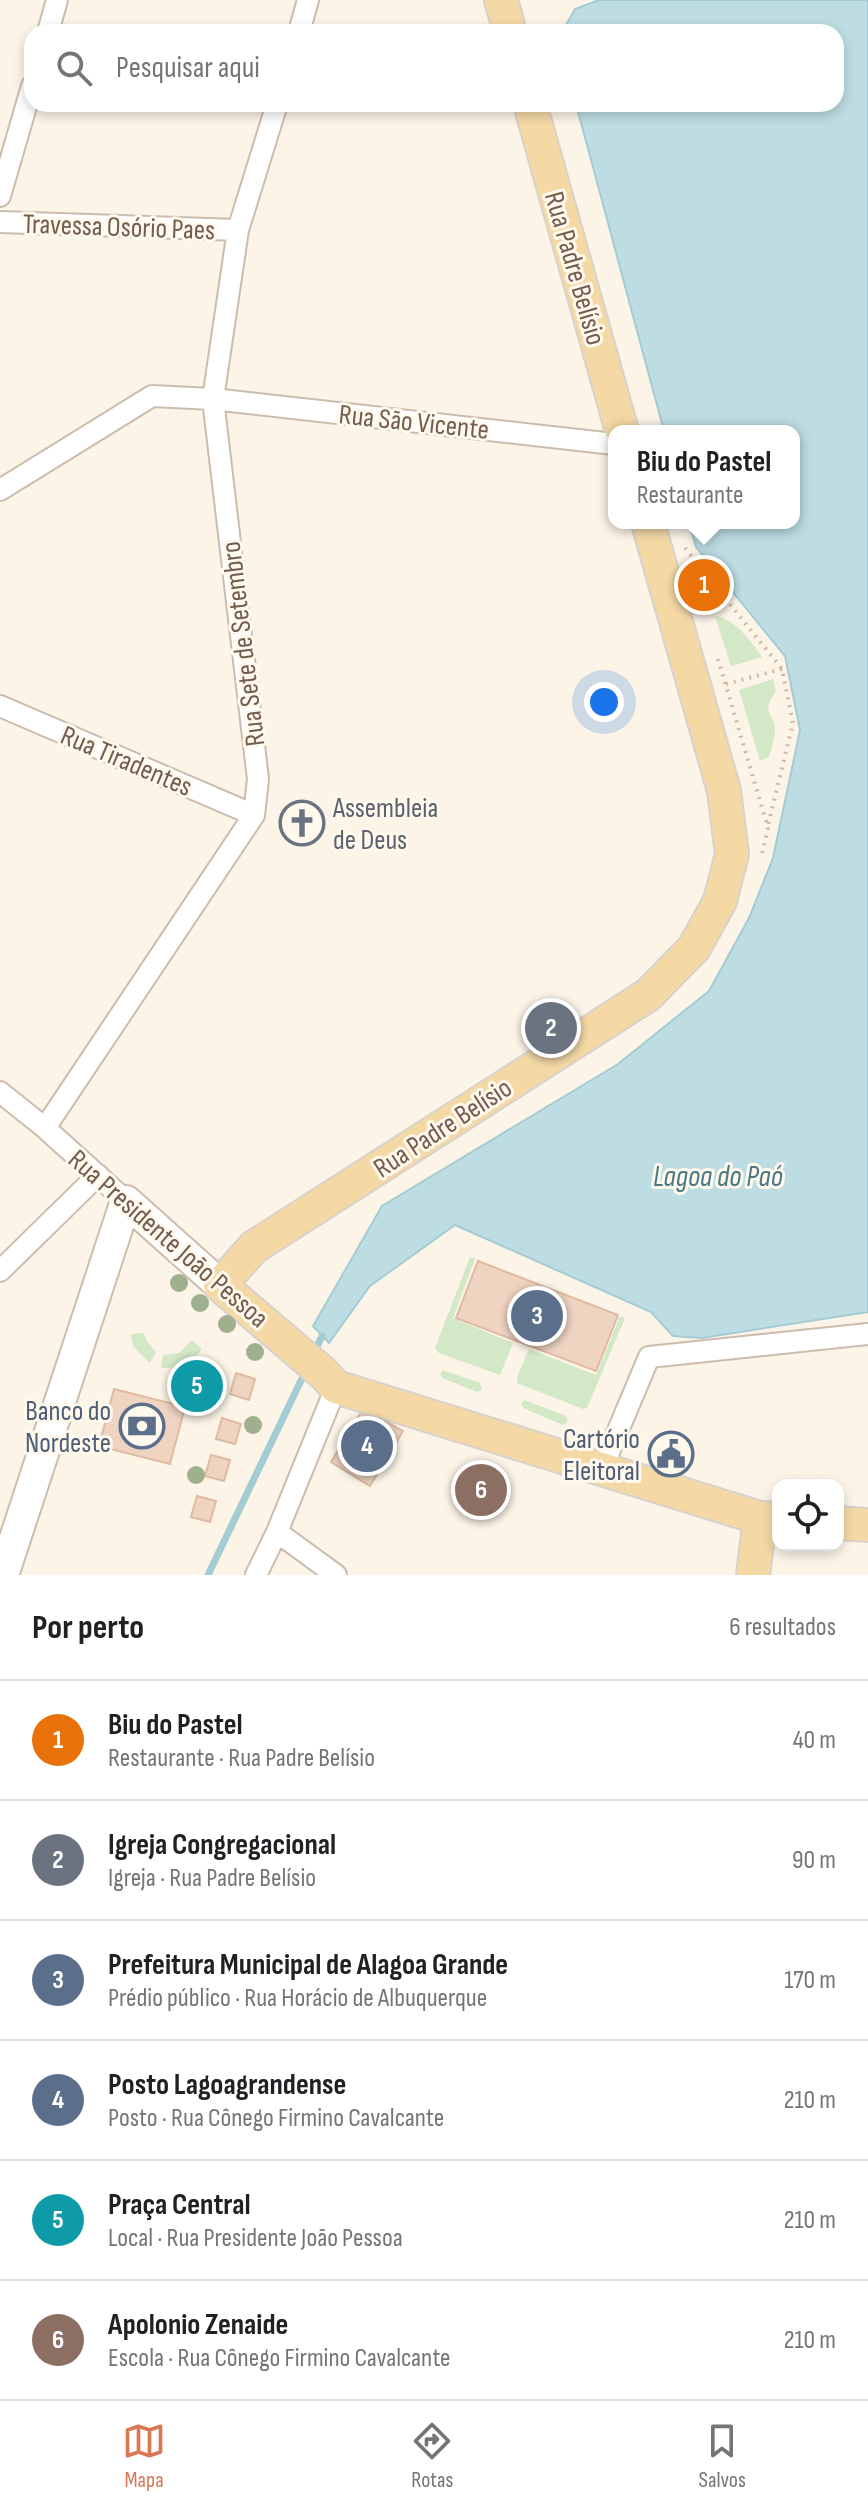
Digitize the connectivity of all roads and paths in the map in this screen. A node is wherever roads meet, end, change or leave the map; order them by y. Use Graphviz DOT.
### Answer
graph roads {
  1 [pos="57,0"];
  2 [pos="308,0"];
  3 [pos="501,0"];
  4 [pos="50,24"];
  5 [pos="301,24"];
  6 [pos="508,24"];
  7 [pos="24,112"];
  8 [pos="275,112"];
  9 [pos="532,112"];
  10 [pos="0,196"];
  11 [pos="0,222"];
  12 [pos="238,230"];
  13 [pos="213,399"];
  14 [pos="620,425"];
  15 [pos="608,443"];
  16 [pos="0,490"];
  17 [pos="650,529"];
  18 [pos="686,557"];
  19 [pos="717,656"];
  20 [pos="782,669"];
  21 [pos="726,684"];
  22 [pos="0,706"];
  23 [pos="254,815"];
  24 [pos="768,828"];
  25 [pos="761,859"];
  26 [pos="0,1092"];
  27 [pos="45,1128"];
  28 [pos="98,1175"];
  29 [pos="126,1201"];
  30 [pos="0,1271"];
  31 [pos="220,1285"];
  32 [pos="868,1334"];
  33 [pos="330,1380"];
  34 [pos="601,1471"];
  35 [pos="769,1518"];
  36 [pos="844,1523"];
  37 [pos="868,1525"];
  38 [pos="277,1532"];
  39 [pos="3,1575"];
  40 [pos="256,1575"];
  41 [pos="336,1575"];
  42 [pos="753,1575"];
  1 -- 4 [label="street"];
  2 -- 5 [label="street"];
  3 -- 6 [label="main road"];
  7 -- 10 [label="street"];
  8 -- 12 [label="street, Rua Sete de Setembro"];
  9 -- 14 [label="main road, Rua Padre Belísio"];
  11 -- 12 [label="street, Travessa Osório Paes"];
  12 -- 13 [label="street, Rua Sete de Setembro"];
  13 -- 15 [label="street, Rua São Vicente"];
  13 -- 16 [label="street, Rua São Vicente"];
  13 -- 23 [label="street, Rua Sete de Setembro"];
  17 -- 31 [label="main road, Rua Padre Belísio"];
  18 -- 20 [label="path"];
  19 -- 21 [label="path"];
  20 -- 21 [label="path"];
  20 -- 24 [label="path"];
  21 -- 24 [label="path"];
  22 -- 23 [label="street, Rua Tiradentes"];
  23 -- 27 [label="street, Rua Sete de Setembro"];
  24 -- 25 [label="path"];
  26 -- 27 [label="street, Rua Presidente João Pessoa"];
  27 -- 28 [label="street, Rua Presidente João Pessoa"];
  28 -- 29 [label="street, Rua Presidente João Pessoa"];
  28 -- 30 [label="street"];
  29 -- 31 [label="street, Rua Presidente João Pessoa"];
  29 -- 39 [label="street"];
  31 -- 33 [label="main road, Rua Presidente João Pessoa"];
  32 -- 34 [label="street"];
  33 -- 34 [label="main road"];
  33 -- 38 [label="street"];
  34 -- 35 [label="main road"];
  35 -- 42 [label="main road"];
  36 -- 37 [label="main road"];
  38 -- 40 [label="street"];
  38 -- 41 [label="street"];
}
